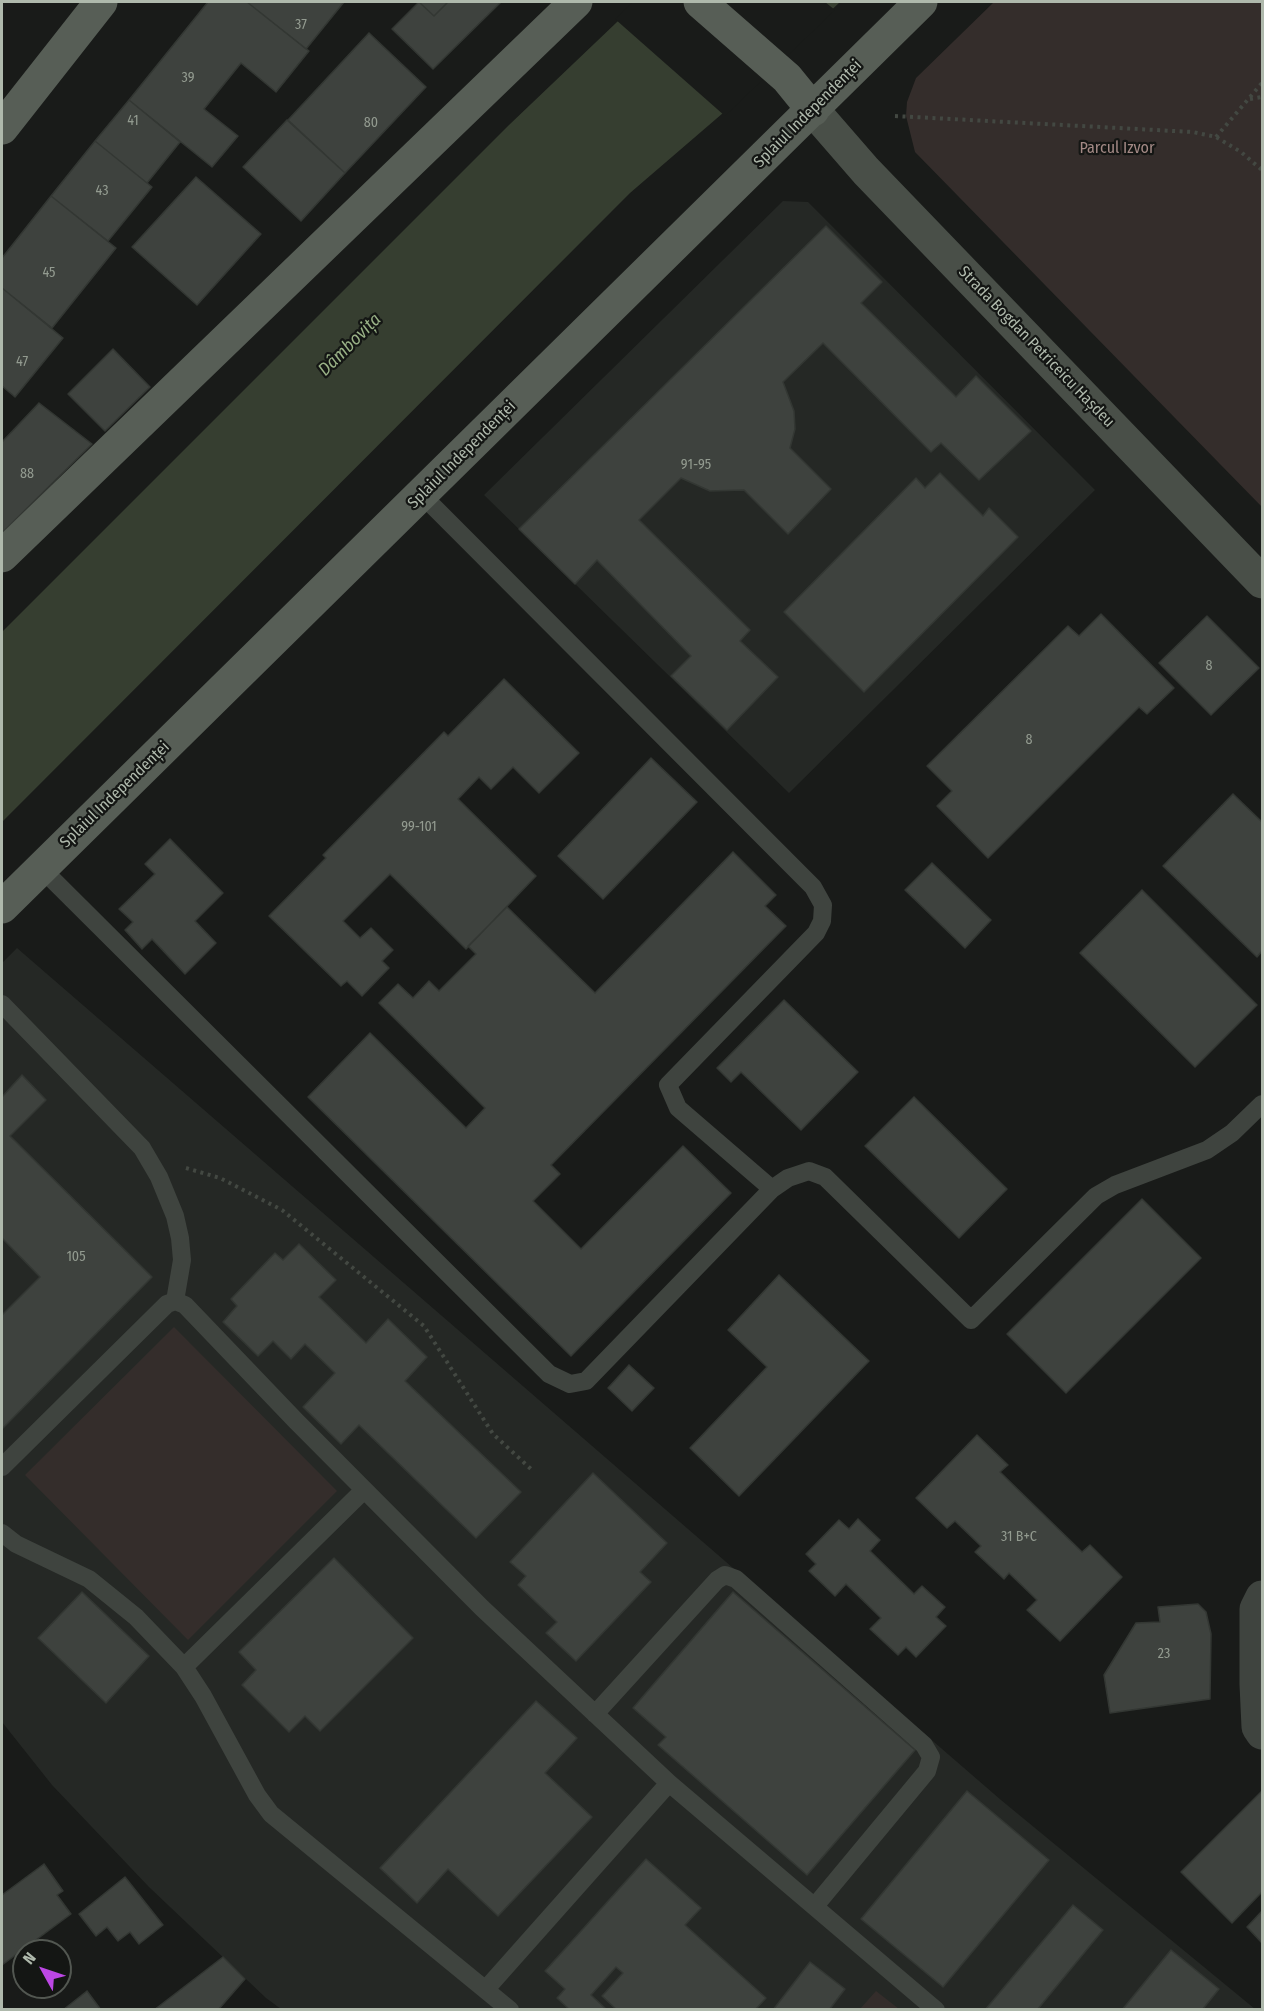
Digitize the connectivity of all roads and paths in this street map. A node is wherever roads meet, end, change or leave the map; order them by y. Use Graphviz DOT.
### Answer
graph roads {
  1 [pos="101,2"];
  2 [pos="576,2"];
  3 [pos="700,2"];
  4 [pos="921,2"];
  5 [pos="1263,83"];
  6 [pos="1263,97"];
  7 [pos="1249,99"];
  8 [pos="813,110"];
  9 [pos="895,116"];
  10 [pos="2,128"];
  11 [pos="1216,137"];
  12 [pos="1263,170"];
  13 [pos="422,495"];
  14 [pos="2,556"];
  15 [pos="1263,582"];
  16 [pos="41,868"];
  17 [pos="2,907"];
  18 [pos="2,1004"];
  19 [pos="1263,1104"];
  20 [pos="142,1148"];
  21 [pos="772,1189"];
  22 [pos="175,1301"];
  23 [pos="2,1467"];
  24 [pos="532,1470"];
  25 [pos="364,1490"];
  26 [pos="2,1533"];
  27 [pos="1263,1596"];
  28 [pos="184,1667"];
  29 [pos="596,1714"];
  30 [pos="1263,1733"];
  31 [pos="669,1783"];
  32 [pos="814,1906"];
  33 [pos="486,1989"];
  34 [pos="510,2010"];
  35 [pos="936,2010"];
  1 -- 10 [label="main road"];
  2 -- 14 [label="main road"];
  3 -- 8 [label="main road"];
  4 -- 8 [label="main road, Splaiul Independenței"];
  5 -- 7 [label="path"];
  6 -- 7 [label="path"];
  7 -- 11 [label="path"];
  8 -- 13 [label="main road, Splaiul Independenței"];
  8 -- 15 [label="main road, Strada Bogdan Petriceicu Hașdeu"];
  9 -- 11 [label="path"];
  11 -- 12 [label="path"];
  13 -- 16 [label="main road, Splaiul Independenței"];
  13 -- 21 [label="lane"];
  16 -- 17 [label="main road, Splaiul Independenței"];
  16 -- 21 [label="lane"];
  18 -- 20 [label="lane"];
  19 -- 21 [label="lane"];
  20 -- 22 [label="lane"];
  20 -- 24 [label="path"];
  22 -- 23 [label="lane"];
  22 -- 25 [label="lane"];
  25 -- 28 [label="lane"];
  25 -- 29 [label="lane"];
  26 -- 28 [label="lane"];
  27 -- 30 [label="street"];
  28 -- 33 [label="lane"];
  29 -- 31 [label="lane"];
  29 -- 32 [label="lane"];
  31 -- 32 [label="lane"];
  31 -- 33 [label="lane"];
  32 -- 35 [label="lane"];
  33 -- 34 [label="lane"];
}
